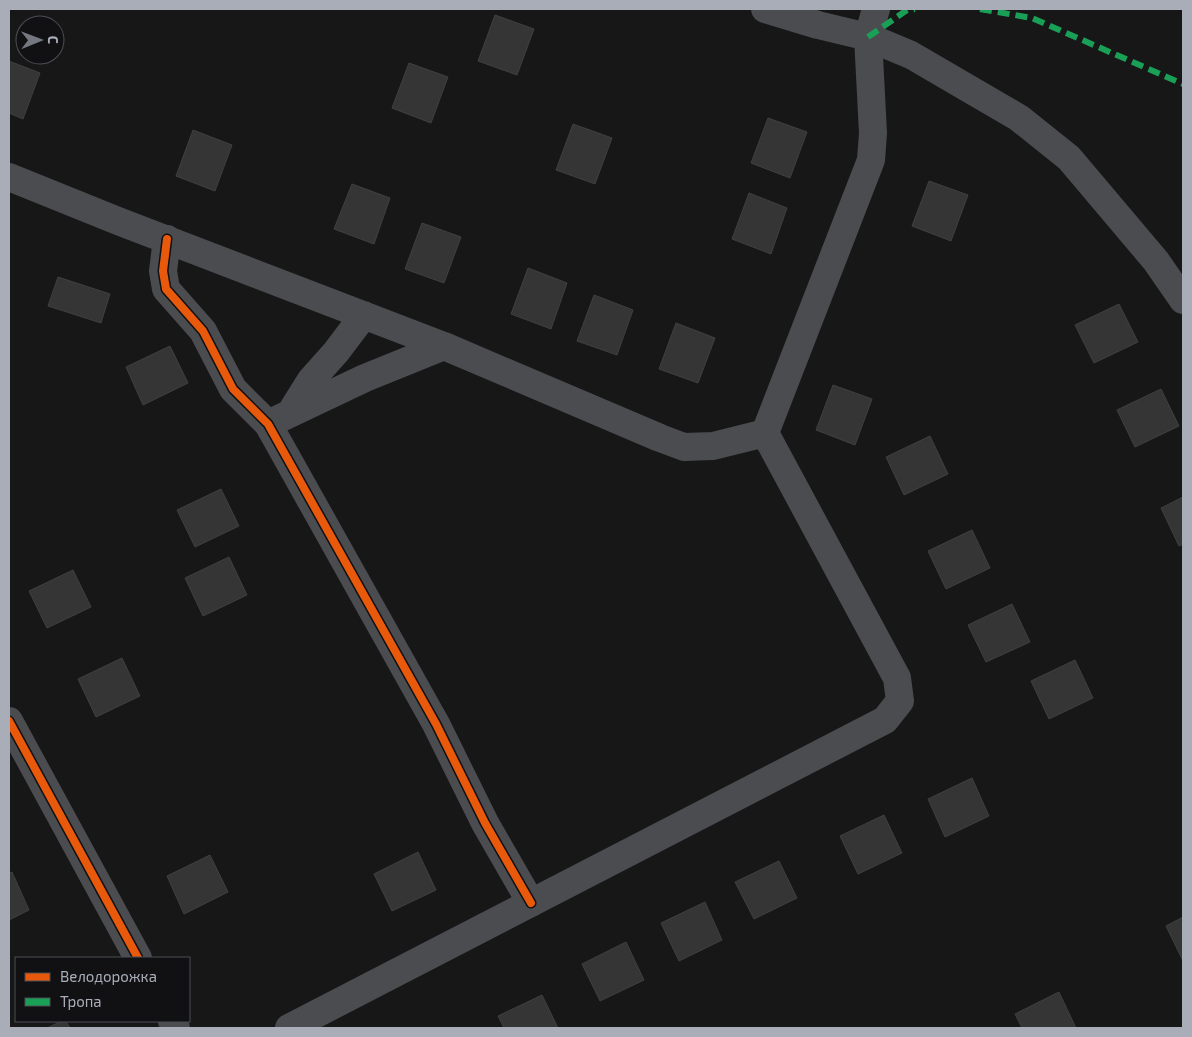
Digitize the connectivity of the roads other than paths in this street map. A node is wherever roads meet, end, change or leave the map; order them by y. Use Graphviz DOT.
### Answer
graph roads {
  1 [pos="765,9"];
  2 [pos="876,9"];
  3 [pos="868,37"];
  4 [pos="9,177"];
  5 [pos="167,239"];
  6 [pos="1183,300"];
  7 [pos="364,315"];
  8 [pos="444,346"];
  9 [pos="279,418"];
  10 [pos="765,433"];
  11 [pos="9,721"];
  12 [pos="531,903"];
  13 [pos="137,957"];
  14 [pos="289,1028"];
  1 -- 3 [label="street"];
  2 -- 3 [label="street"];
  3 -- 6 [label="street"];
  3 -- 10 [label="street"];
  4 -- 5 [label="street"];
  5 -- 7 [label="street"];
  5 -- 9 [label="street"];
  7 -- 8 [label="street"];
  7 -- 9 [label="street"];
  8 -- 9 [label="street"];
  8 -- 10 [label="street"];
  9 -- 12 [label="street"];
  10 -- 12 [label="street"];
  11 -- 13 [label="street"];
  12 -- 14 [label="street"];
}
